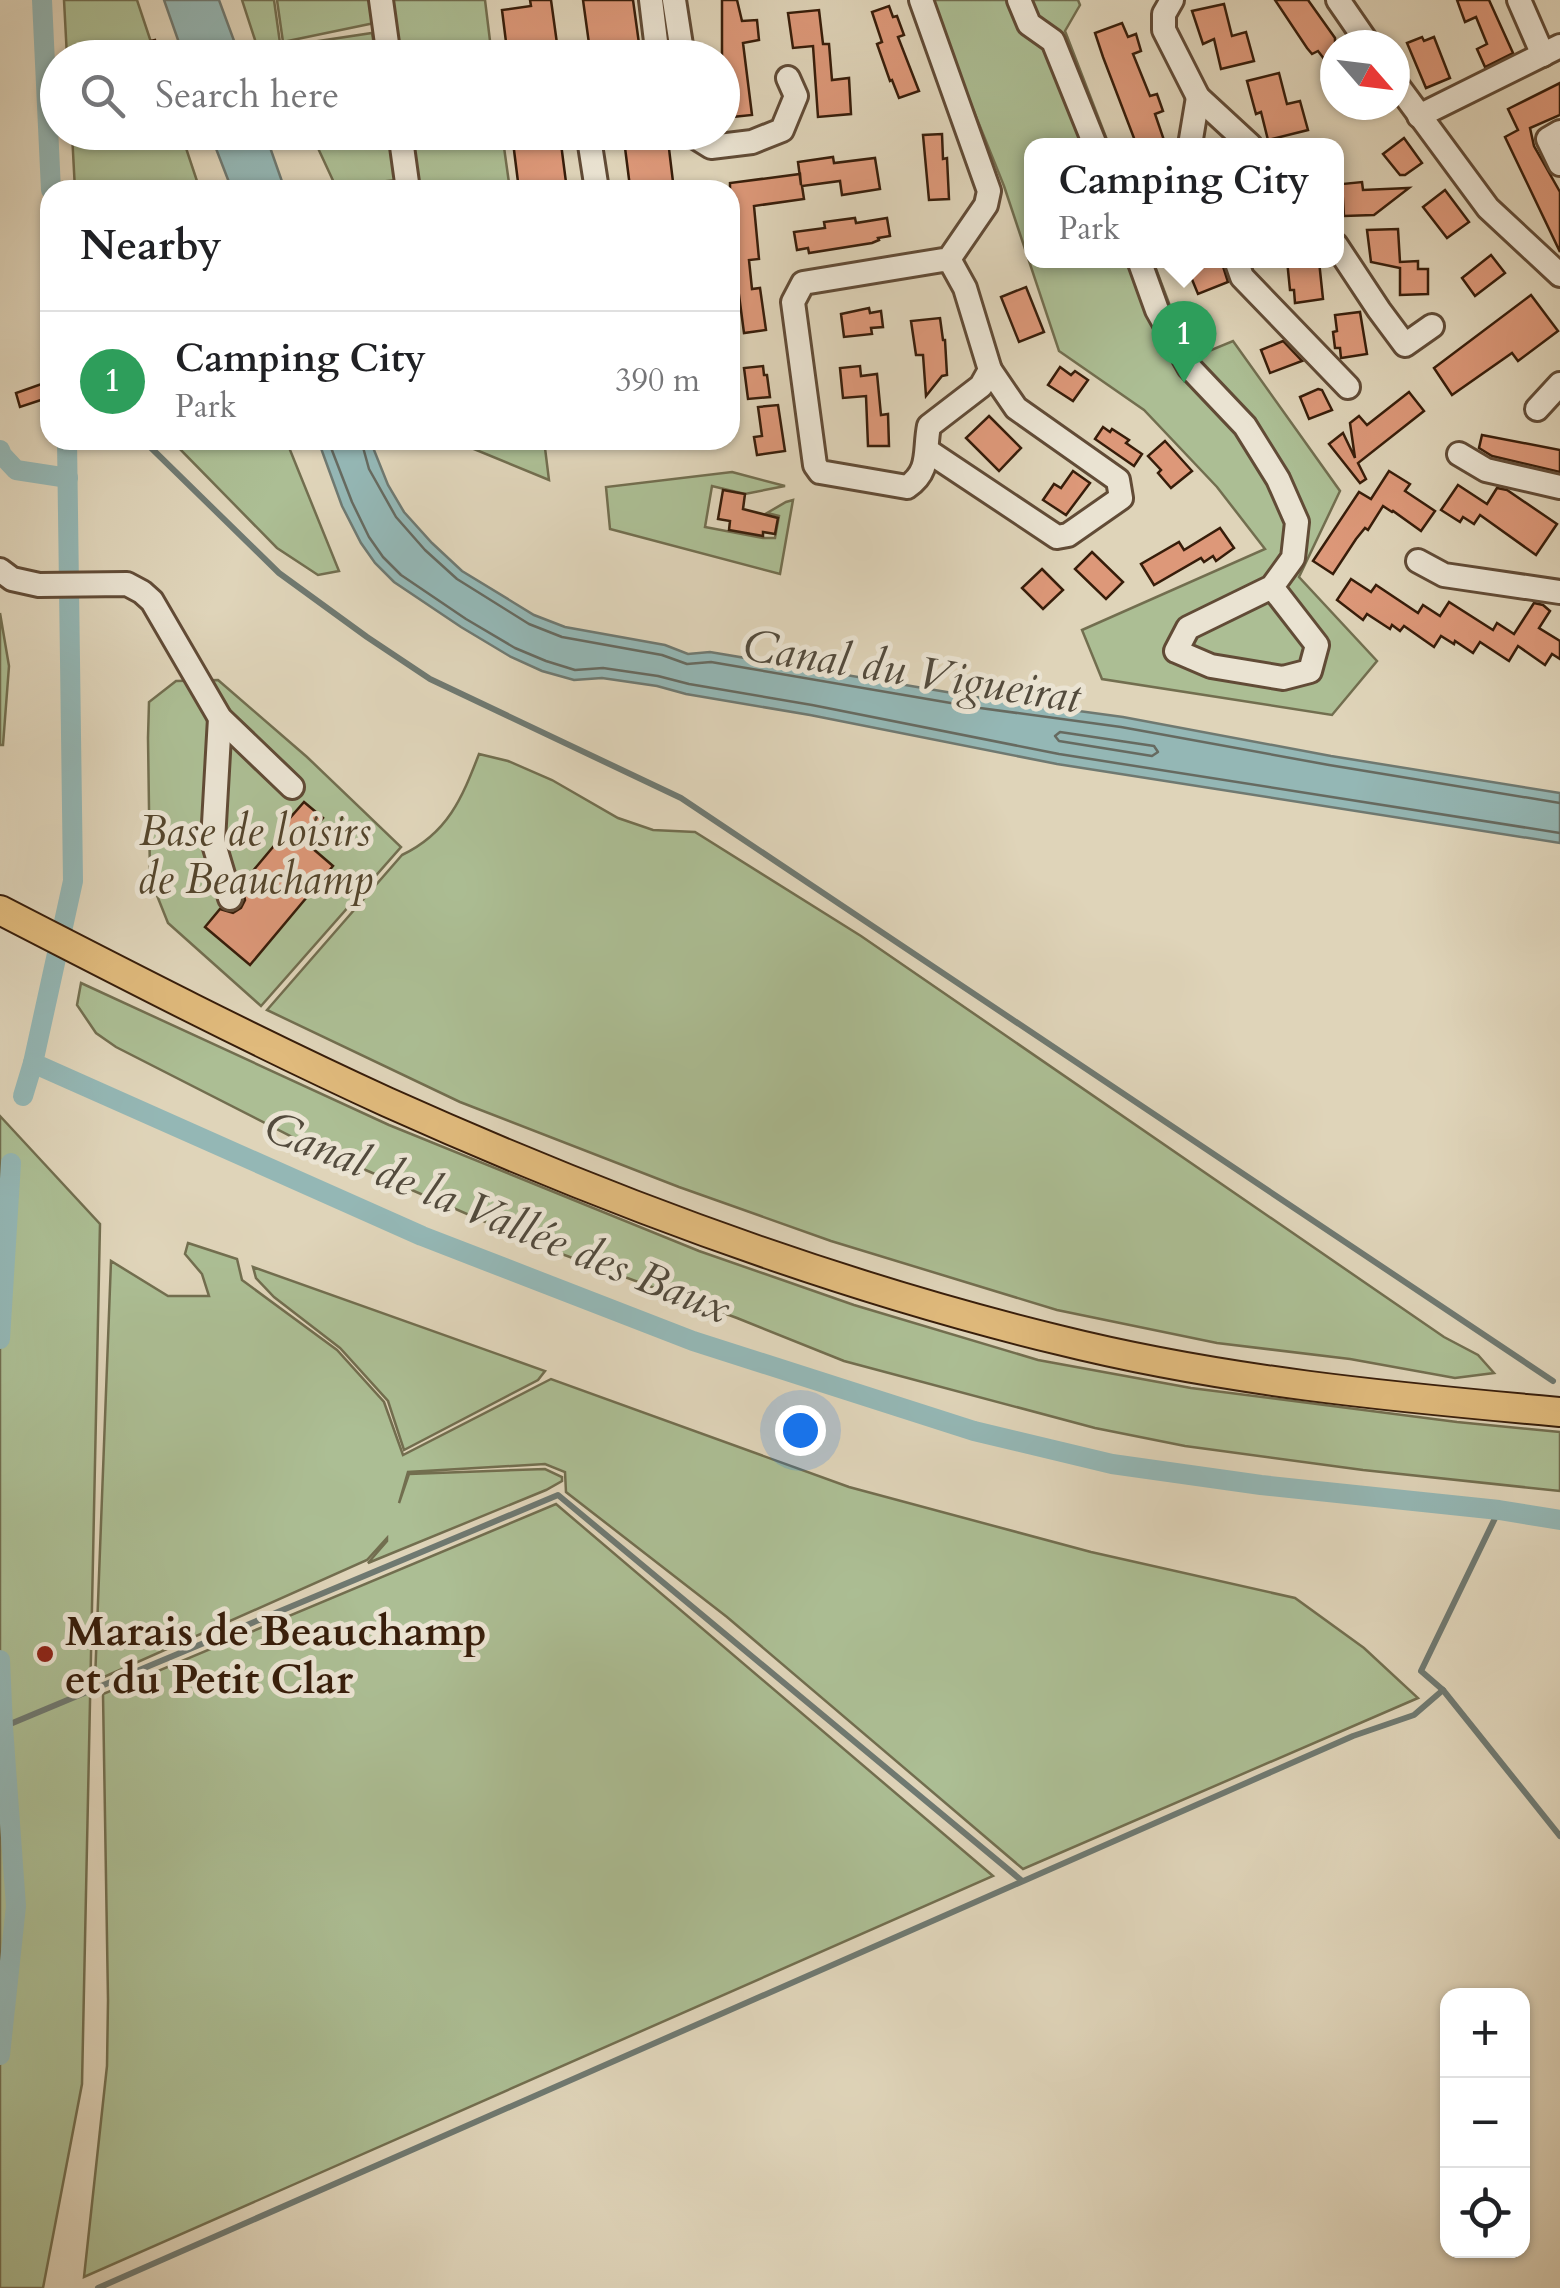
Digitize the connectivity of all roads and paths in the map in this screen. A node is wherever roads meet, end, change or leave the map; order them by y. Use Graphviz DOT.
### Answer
graph roads {
  1 [pos="381,0"];
  2 [pos="651,0"];
  3 [pos="674,0"];
  4 [pos="921,0"];
  5 [pos="1020,0"];
  6 [pos="1172,0"];
  7 [pos="1338,0"];
  8 [pos="1519,0"];
  9 [pos="1359,30"];
  10 [pos="387,40"];
  11 [pos="656,40"];
  12 [pos="680,40"];
  13 [pos="1552,50"];
  14 [pos="788,78"];
  15 [pos="1198,97"];
  16 [pos="1410,103"];
  17 [pos="1419,116"];
  18 [pos="1560,132"];
  19 [pos="1092,138"];
  20 [pos="1191,138"];
  21 [pos="1242,138"];
  22 [pos="740,143"];
  23 [pos="402,150"];
  24 [pos="591,150"];
  25 [pos="1560,164"];
  26 [pos="407,180"];
  27 [pos="595,180"];
  28 [pos="1344,256"];
  29 [pos="949,259"];
  30 [pos="1141,268"];
  31 [pos="1239,268"];
  32 [pos="1560,276"];
  33 [pos="1432,326"];
  34 [pos="990,370"];
  35 [pos="1560,384"];
  36 [pos="1348,387"];
  37 [pos="1538,409"];
  38 [pos="928,451"];
  39 [pos="1459,454"];
  40 [pos="1560,486"];
  41 [pos="1418,560"];
  42 [pos="0,570"];
  43 [pos="1272,587"];
  44 [pos="1560,592"];
  45 [pos="220,718"];
  46 [pos="292,787"];
  47 [pos="230,898"];
  48 [pos="0,910"];
  49 [pos="1560,1412"];
  1 -- 10 [label="street"];
  2 -- 11 [label="street"];
  3 -- 12 [label="street"];
  4 -- 29 [label="street"];
  5 -- 19 [label="street"];
  6 -- 15 [label="street"];
  7 -- 9 [label="street"];
  8 -- 13 [label="street"];
  13 -- 17 [label="street"];
  14 -- 22 [label="street"];
  15 -- 20 [label="street"];
  15 -- 21 [label="street"];
  16 -- 17 [label="street"];
  17 -- 32 [label="street"];
  18 -- 25 [label="street"];
  23 -- 26 [label="street"];
  24 -- 27 [label="street"];
  28 -- 33 [label="street"];
  29 -- 34 [label="street"];
  29 -- 38 [label="street"];
  30 -- 43 [label="street"];
  31 -- 36 [label="street"];
  34 -- 38 [label="street"];
  34 -- 38 [label="street"];
  35 -- 37 [label="street"];
  39 -- 40 [label="street"];
  41 -- 44 [label="street"];
  42 -- 45 [label="street"];
  43 -- 43 [label="street"];
  45 -- 46 [label="street"];
  45 -- 47 [label="street"];
  48 -- 49 [label="main road"];
}
